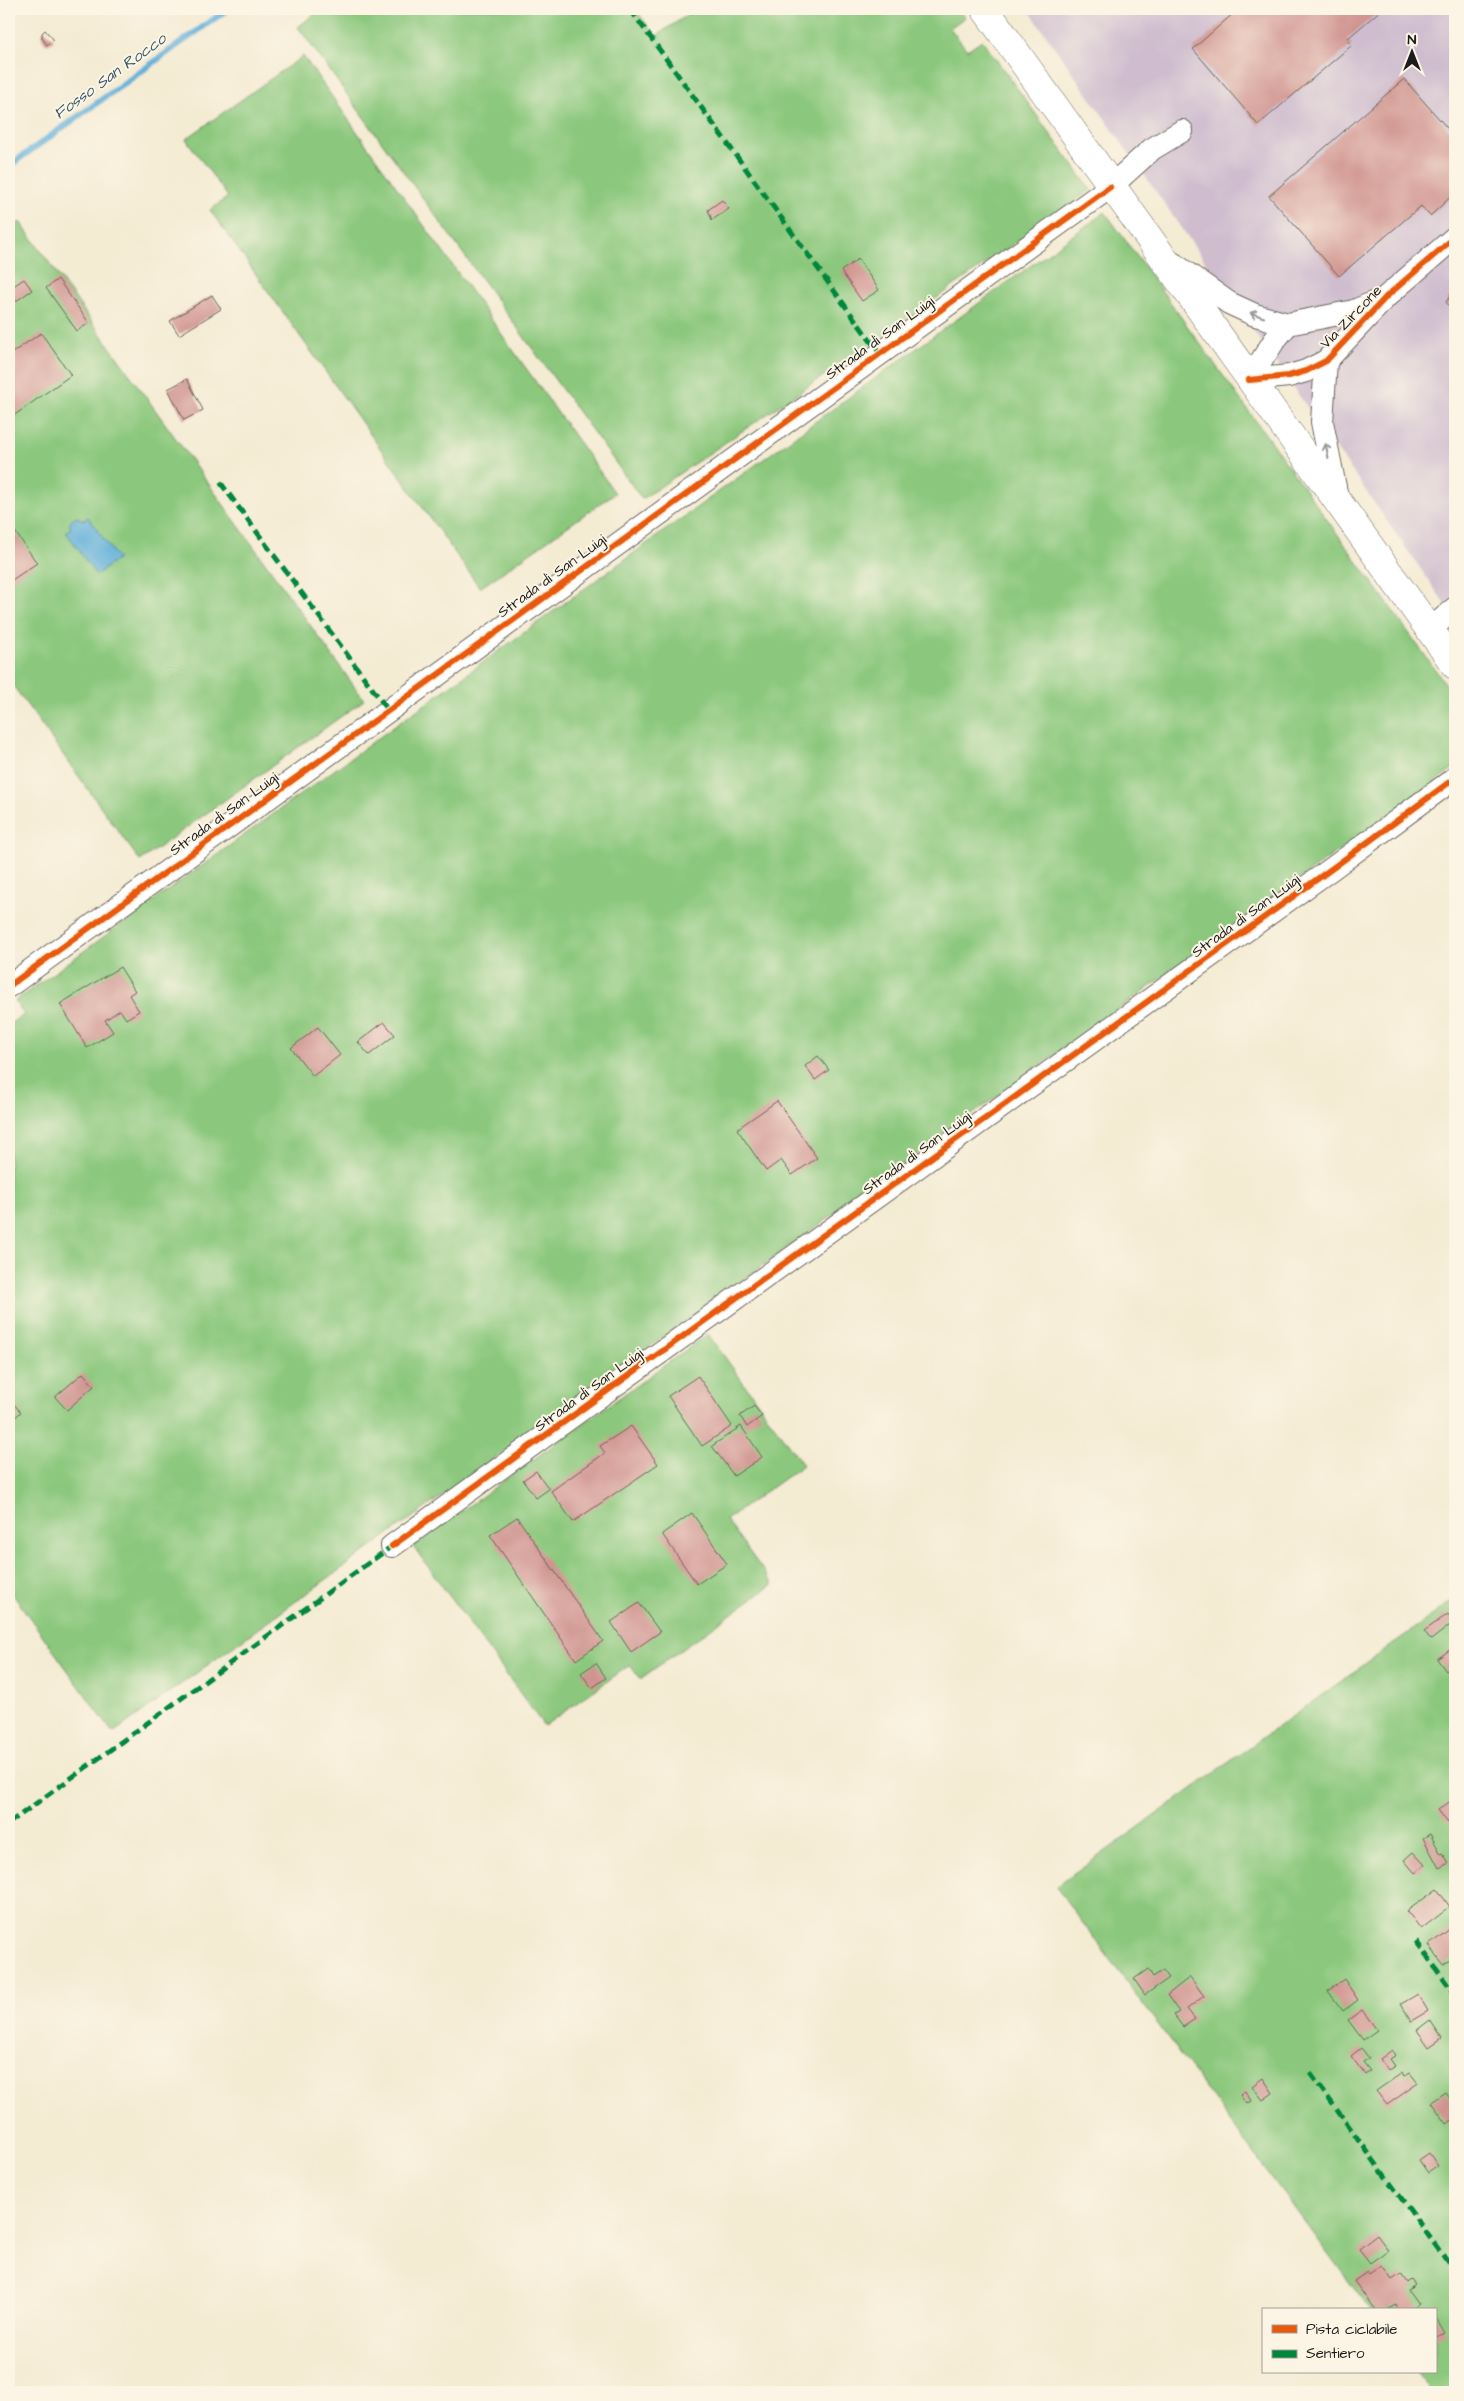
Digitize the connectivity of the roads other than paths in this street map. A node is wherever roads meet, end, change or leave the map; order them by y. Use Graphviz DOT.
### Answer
graph roads {
  1 [pos="984,9"];
  2 [pos="1182,131"];
  3 [pos="1110,187"];
  4 [pos="1455,237"];
  5 [pos="1159,253"];
  6 [pos="1387,296"];
  7 [pos="1288,324"];
  8 [pos="1326,361"];
  9 [pos="1249,380"];
  10 [pos="1337,498"];
  11 [pos="1455,608"];
  12 [pos="1430,630"];
  13 [pos="1455,665"];
  14 [pos="1455,778"];
  15 [pos="9,986"];
  16 [pos="392,1546"];
  1 -- 3 [label="main road"];
  2 -- 3 [label="street, Strada di San Luigi"];
  3 -- 5 [label="main road"];
  3 -- 15 [label="street, Strada di San Luigi"];
  4 -- 6 [label="street, Via Zircone"];
  7 -- 5 [label="street, Via Zircone, one-way"];
  5 -- 9 [label="main road"];
  6 -- 7 [label="street, Via Zircone"];
  6 -- 8 [label="street, Via Zircone"];
  7 -- 9 [label="street"];
  8 -- 9 [label="street, Via Zircone"];
  10 -- 8 [label="street, Via Zircone, one-way"];
  9 -- 10 [label="main road"];
  10 -- 12 [label="main road"];
  11 -- 12 [label="street"];
  12 -- 13 [label="main road"];
  14 -- 16 [label="street, Strada di San Luigi"];
}
